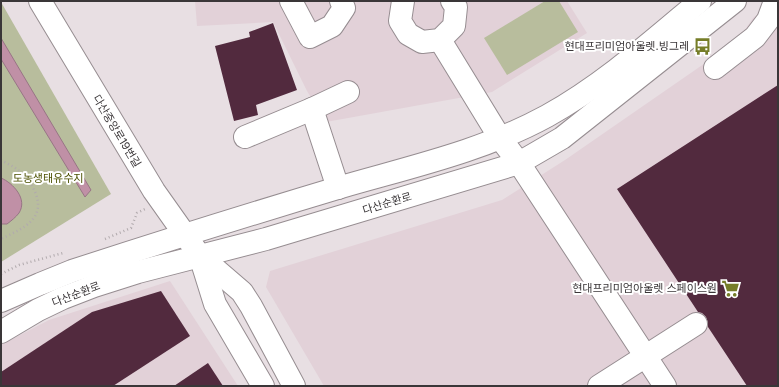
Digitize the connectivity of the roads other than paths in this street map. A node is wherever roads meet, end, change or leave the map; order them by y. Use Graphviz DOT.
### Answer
graph roads {
  1 [pos="40,1"];
  2 [pos="291,1"];
  3 [pos="341,1"];
  4 [pos="403,1"];
  5 [pos="452,1"];
  6 [pos="700,1"];
  7 [pos="735,1"];
  8 [pos="775,1"];
  9 [pos="440,40"];
  10 [pos="715,68"];
  11 [pos="348,92"];
  12 [pos="312,109"];
  13 [pos="245,137"];
  14 [pos="500,138"];
  15 [pos="519,163"];
  16 [pos="338,188"];
  17 [pos="186,236"];
  18 [pos="200,256"];
  19 [pos="1,301"];
  20 [pos="696,324"];
  21 [pos="1,332"];
  22 [pos="645,357"];
  23 [pos="263,386"];
  24 [pos="294,386"];
  25 [pos="599,386"];
  26 [pos="665,386"];
  1 -- 17 [label="street, 다산중앙로19번길"];
  2 -- 3 [label="street"];
  4 -- 9 [label="street"];
  5 -- 9 [label="street"];
  6 -- 14 [label="street, 다산순환로"];
  7 -- 15 [label="street, 다산순환로"];
  8 -- 10 [label="street"];
  9 -- 14 [label="street"];
  11 -- 12 [label="street"];
  12 -- 13 [label="street"];
  12 -- 16 [label="street"];
  14 -- 15 [label="street"];
  14 -- 16 [label="street, 다산순환로"];
  15 -- 18 [label="street, 다산순환로"];
  15 -- 22 [label="street"];
  16 -- 17 [label="street, 다산순환로"];
  17 -- 18 [label="street, 다산중앙로19번길"];
  17 -- 19 [label="street, 다산순환로"];
  18 -- 21 [label="street, 다산순환로"];
  18 -- 23 [label="street, 다산중앙로19번길"];
  18 -- 24 [label="street, 다산중앙로19번길"];
  20 -- 22 [label="street"];
  22 -- 25 [label="street"];
  22 -- 26 [label="street"];
}
